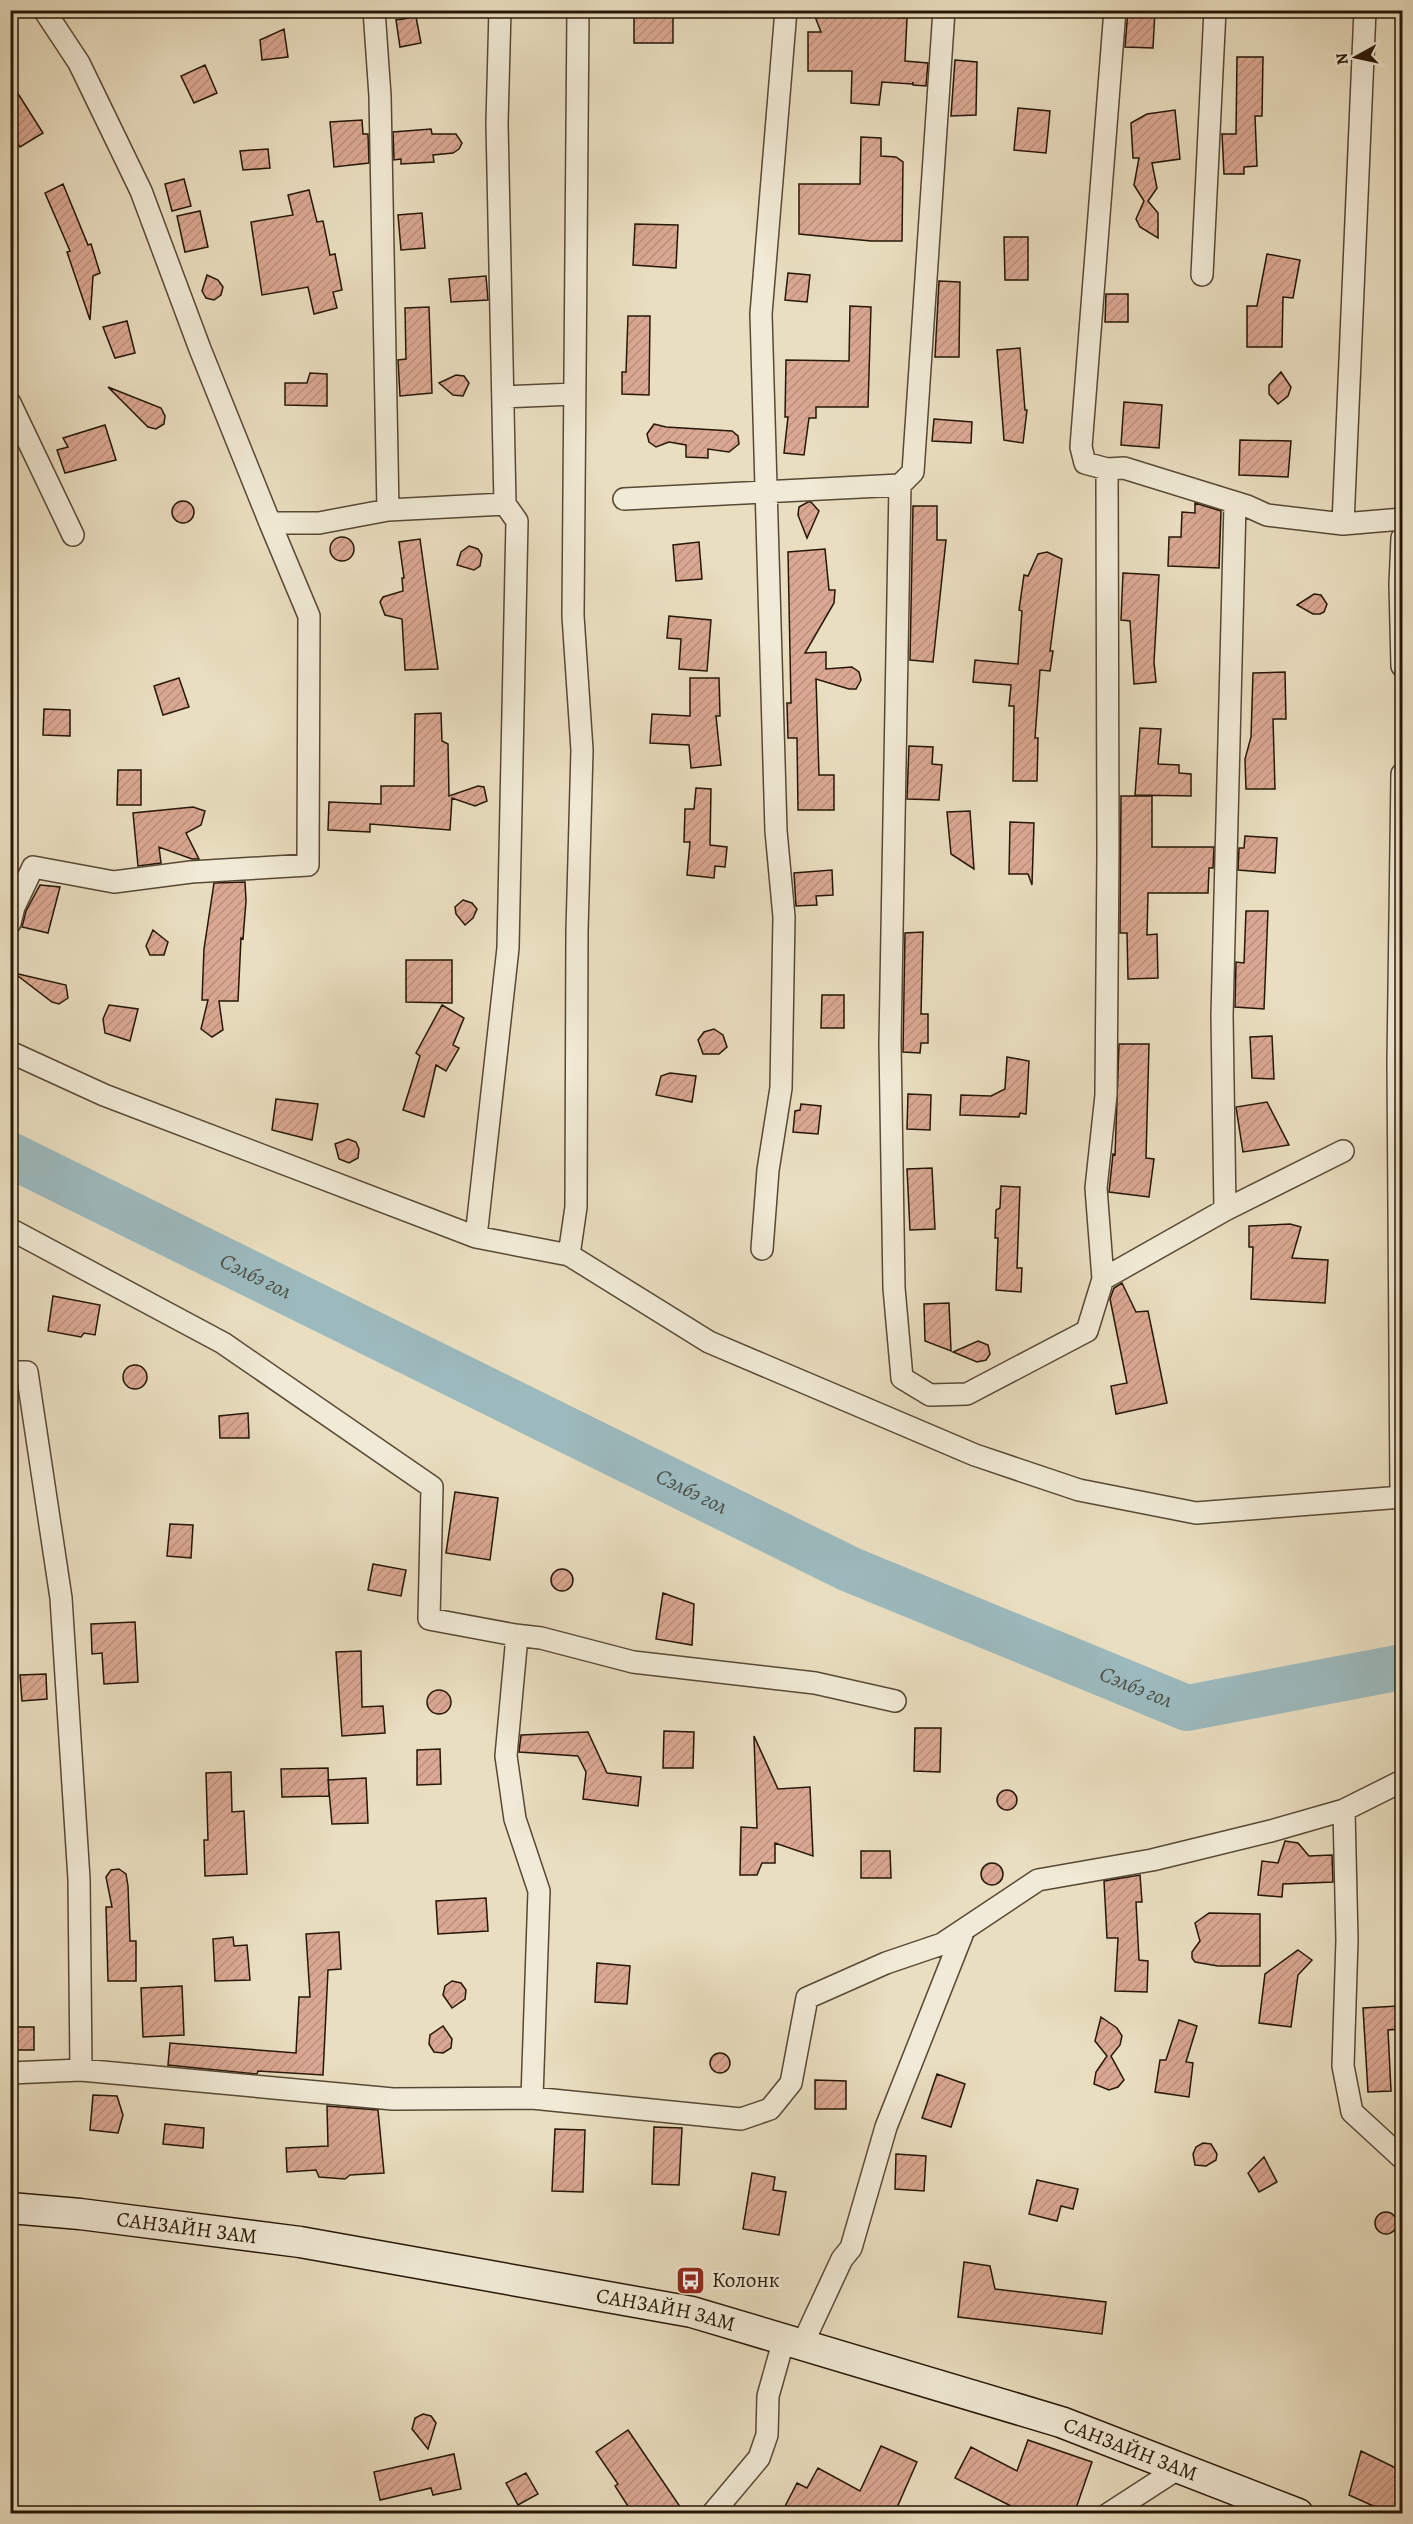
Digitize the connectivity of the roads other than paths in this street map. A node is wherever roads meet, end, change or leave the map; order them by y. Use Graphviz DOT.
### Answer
graph roads {
  1 [pos="44,10"];
  2 [pos="374,10"];
  3 [pos="500,10"];
  4 [pos="578,10"];
  5 [pos="786,10"];
  6 [pos="944,10"];
  7 [pos="1115,10"];
  8 [pos="1215,10"];
  9 [pos="1365,10"];
  10 [pos="1202,275"];
  11 [pos="574,394"];
  12 [pos="503,397"];
  13 [pos="10,403"];
  14 [pos="1107,469"];
  15 [pos="900,485"];
  16 [pos="767,493"];
  17 [pos="624,499"];
  18 [pos="505,504"];
  19 [pos="1235,504"];
  20 [pos="388,510"];
  21 [pos="1402,519"];
  22 [pos="270,523"];
  23 [pos="1343,524"];
  24 [pos="73,535"];
  25 [pos="1402,538"];
  26 [pos="1402,666"];
  27 [pos="1402,774"];
  28 [pos="10,923"];
  29 [pos="10,1052"];
  30 [pos="1342,1151"];
  31 [pos="1225,1210"];
  32 [pos="10,1229"];
  33 [pos="476,1237"];
  34 [pos="762,1249"];
  35 [pos="569,1255"];
  36 [pos="1103,1279"];
  37 [pos="10,1372"];
  38 [pos="1402,1497"];
  39 [pos="515,1635"];
  40 [pos="895,1701"];
  41 [pos="1402,1781"];
  42 [pos="1344,1810"];
  43 [pos="964,1930"];
  44 [pos="81,2070"];
  45 [pos="10,2073"];
  46 [pos="532,2098"];
  47 [pos="1402,2158"];
  48 [pos="10,2208"];
  49 [pos="793,2342"];
  50 [pos="1179,2468"];
  51 [pos="712,2514"];
  52 [pos="1108,2514"];
  53 [pos="1298,2514"];
  1 -- 22 [label="street"];
  2 -- 20 [label="street"];
  3 -- 12 [label="street"];
  4 -- 11 [label="street"];
  5 -- 16 [label="street"];
  6 -- 15 [label="street"];
  7 -- 14 [label="street"];
  8 -- 10 [label="street"];
  9 -- 23 [label="street"];
  11 -- 12 [label="street"];
  11 -- 35 [label="street"];
  12 -- 18 [label="street"];
  13 -- 24 [label="street"];
  14 -- 19 [label="street"];
  14 -- 36 [label="street"];
  15 -- 16 [label="street"];
  15 -- 36 [label="street"];
  16 -- 17 [label="street"];
  16 -- 34 [label="street"];
  18 -- 20 [label="street"];
  18 -- 33 [label="street"];
  19 -- 23 [label="street"];
  19 -- 31 [label="street"];
  20 -- 22 [label="street"];
  21 -- 23 [label="street"];
  22 -- 28 [label="street"];
  25 -- 26 [label="street"];
  27 -- 38 [label="street"];
  29 -- 33 [label="street"];
  30 -- 31 [label="street"];
  31 -- 36 [label="street"];
  32 -- 39 [label="street"];
  33 -- 35 [label="street"];
  35 -- 38 [label="street"];
  37 -- 44 [label="street"];
  39 -- 40 [label="street"];
  39 -- 46 [label="street"];
  41 -- 42 [label="street"];
  42 -- 43 [label="street"];
  42 -- 47 [label="street"];
  43 -- 46 [label="street"];
  43 -- 49 [label="street"];
  44 -- 45 [label="street"];
  44 -- 46 [label="street"];
  48 -- 49 [label="main road, САНЗАЙН ЗАМ"];
  49 -- 50 [label="main road, САНЗАЙН ЗАМ"];
  49 -- 51 [label="street"];
  50 -- 52 [label="street"];
  50 -- 53 [label="main road, САНЗАЙН ЗАМ"];
}
